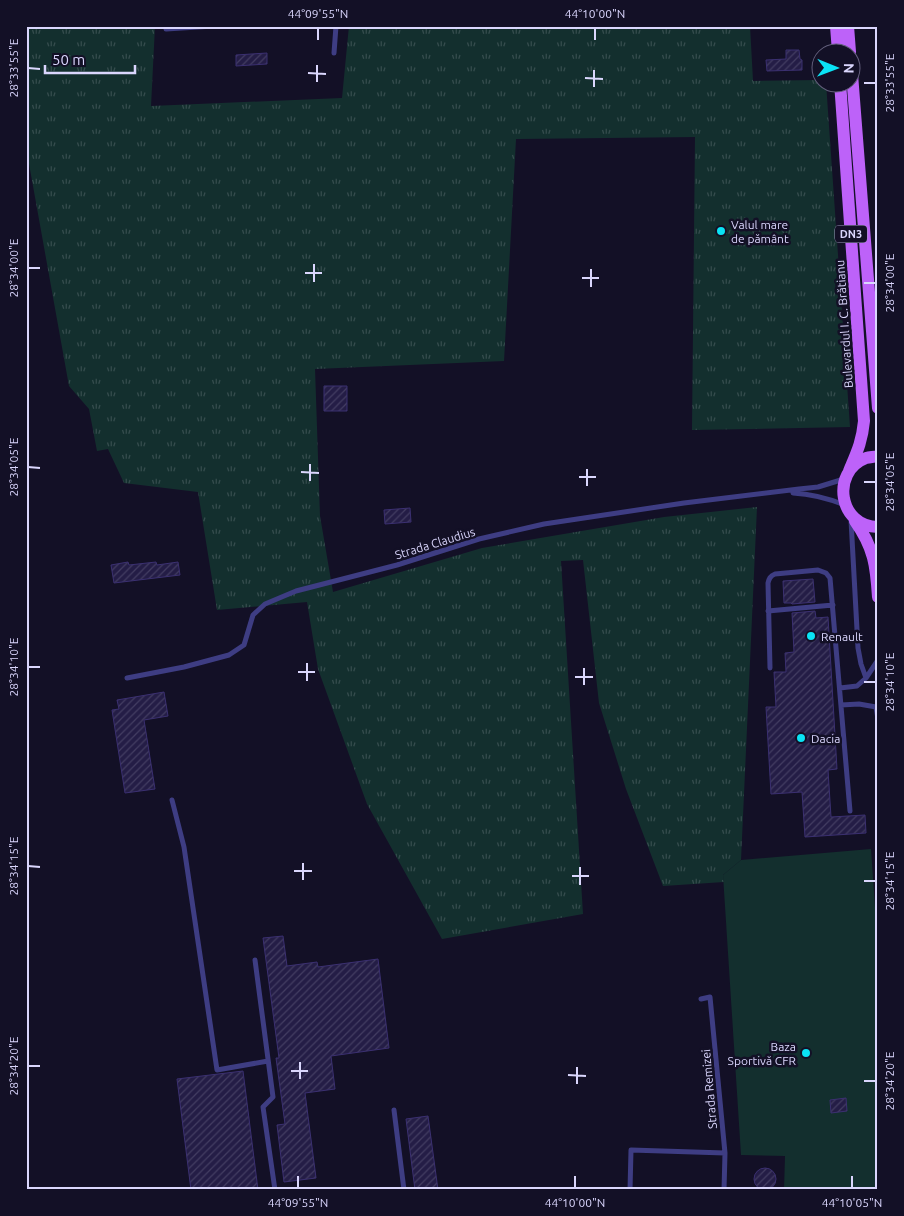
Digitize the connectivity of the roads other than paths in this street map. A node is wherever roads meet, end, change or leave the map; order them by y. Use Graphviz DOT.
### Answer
graph roads {
  1 [pos="214,26"];
  2 [pos="336,26"];
  3 [pos="836,26"];
  4 [pos="848,26"];
  5 [pos="166,29"];
  6 [pos="837,42"];
  7 [pos="849,42"];
  8 [pos="334,53"];
  9 [pos="841,92"];
  10 [pos="853,92"];
  11 [pos="878,406"];
  12 [pos="878,456"];
  13 [pos="847,475"];
  14 [pos="783,492"];
  15 [pos="848,510"];
  16 [pos="878,527"];
  17 [pos="878,597"];
  18 [pos="833,605"];
  19 [pos="768,611"];
  20 [pos="878,660"];
  21 [pos="770,668"];
  22 [pos="127,678"];
  23 [pos="866,678"];
  24 [pos="840,688"];
  25 [pos="841,705"];
  26 [pos="878,719"];
  27 [pos="172,800"];
  28 [pos="850,811"];
  29 [pos="255,960"];
  30 [pos="700,999"];
  31 [pos="268,1061"];
  32 [pos="394,1110"];
  33 [pos="725,1153"];
  34 [pos="275,1190"];
  35 [pos="404,1190"];
  36 [pos="630,1190"];
  37 [pos="724,1190"];
  1 -- 5 [label="lane"];
  2 -- 8 [label="lane"];
  3 -- 6 [label="main road"];
  4 -- 7 [label="main road"];
  9 -- 13 [label="main road, Bulevardul I. C. Brătianu / DN3"];
  10 -- 11 [label="main road, DN3"];
  12 -- 13 [label="main road"];
  13 -- 14 [label="lane, Strada Claudius"];
  13 -- 15 [label="main road"];
  14 -- 15 [label="lane, Strada Claudius"];
  14 -- 22 [label="lane, Strada Claudius"];
  15 -- 16 [label="main road"];
  15 -- 17 [label="main road"];
  15 -- 23 [label="lane"];
  18 -- 19 [label="lane"];
  18 -- 19 [label="lane"];
  18 -- 24 [label="lane"];
  19 -- 21 [label="lane"];
  20 -- 23 [label="lane"];
  23 -- 24 [label="lane"];
  24 -- 25 [label="lane"];
  25 -- 26 [label="lane"];
  25 -- 28 [label="lane"];
  27 -- 31 [label="lane"];
  29 -- 31 [label="lane"];
  30 -- 33 [label="lane, Strada Remizei"];
  31 -- 34 [label="lane"];
  32 -- 35 [label="lane"];
  33 -- 36 [label="lane"];
  33 -- 37 [label="lane, Strada Remizei"];
}
